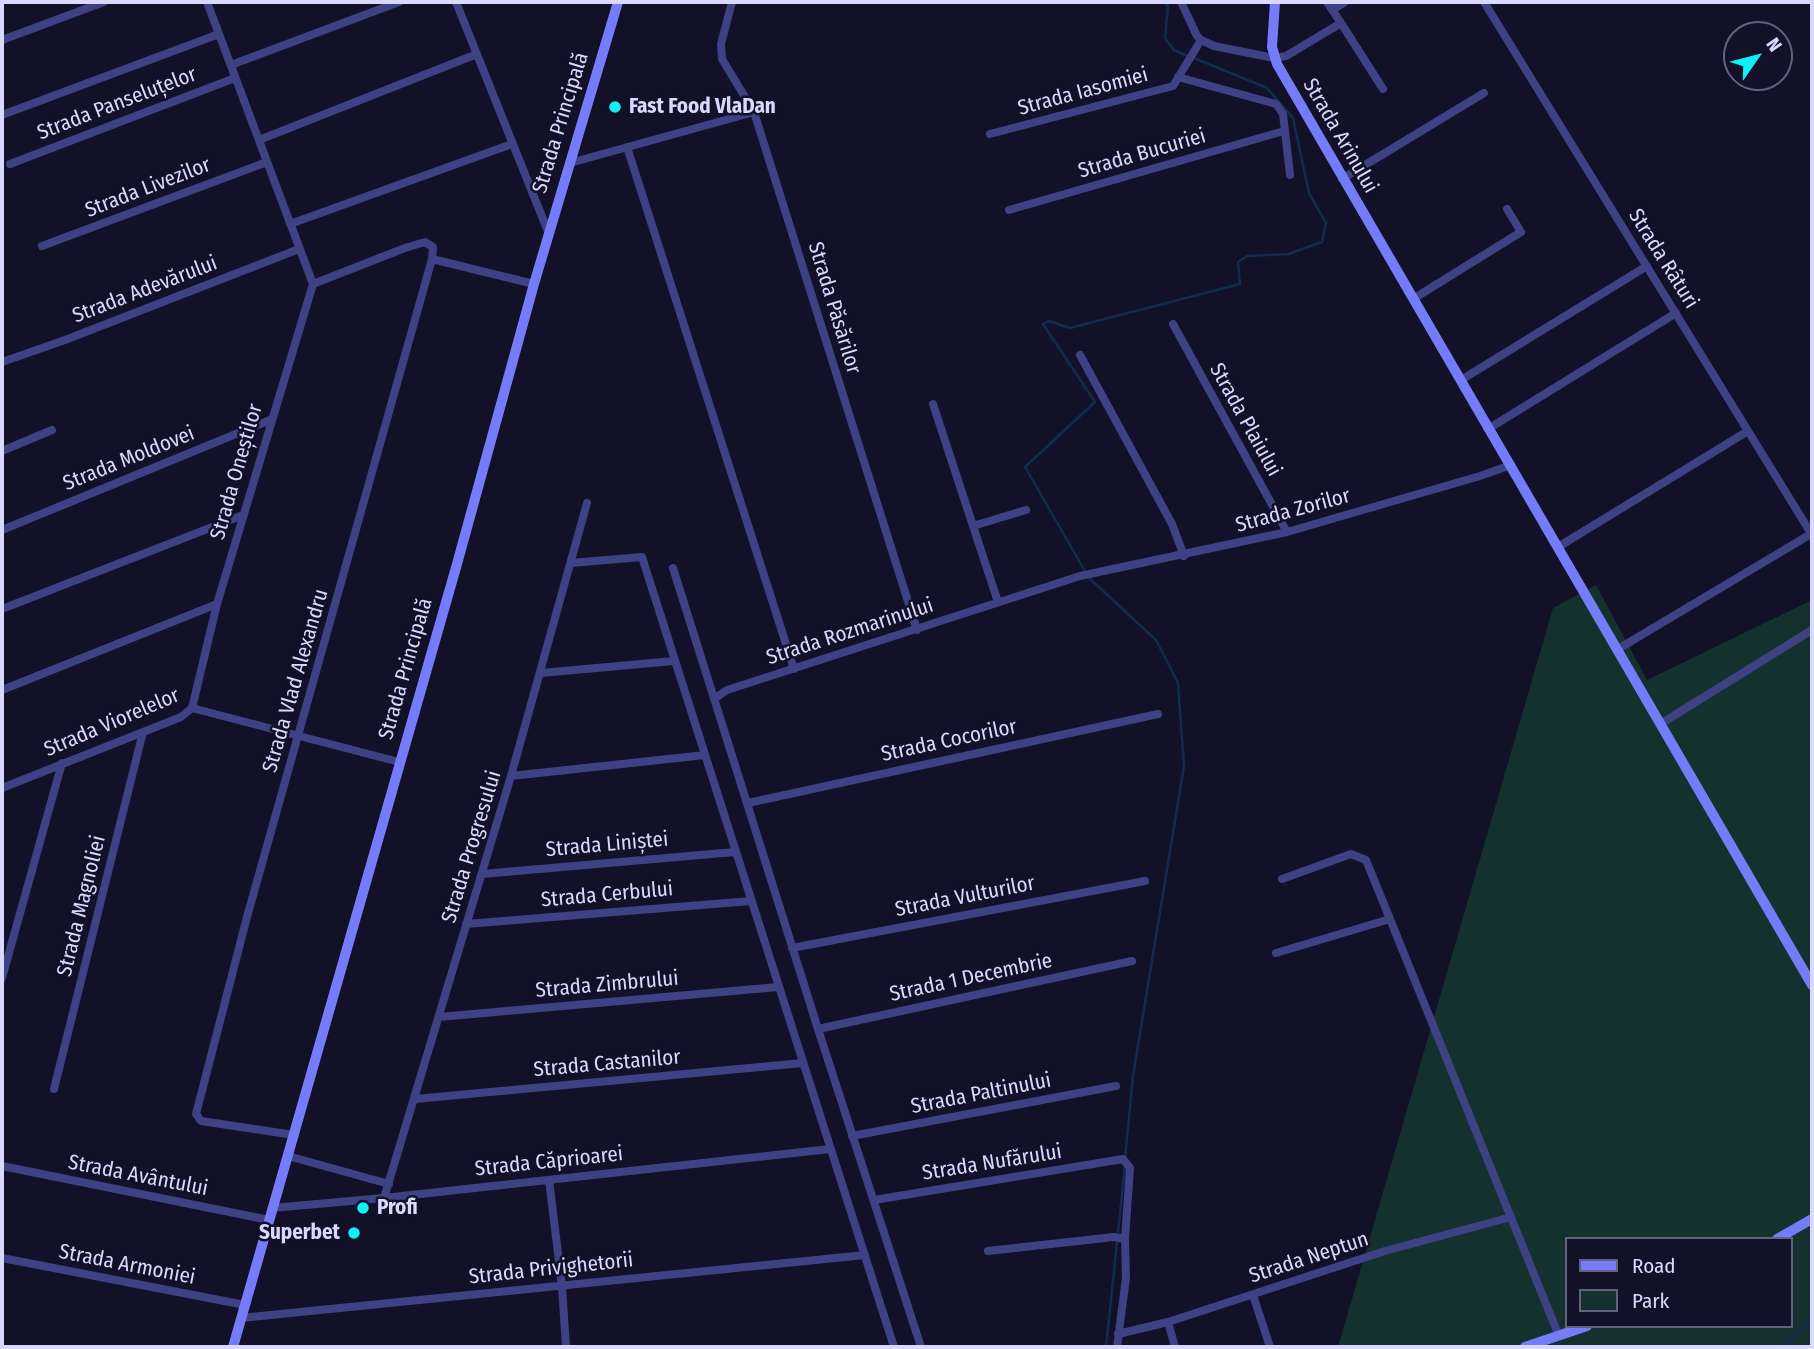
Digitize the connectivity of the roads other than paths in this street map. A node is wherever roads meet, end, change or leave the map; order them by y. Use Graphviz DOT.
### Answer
graph roads {
  1 [pos="104,2"];
  2 [pos="207,2"];
  3 [pos="399,2"];
  4 [pos="456,2"];
  5 [pos="618,2"];
  6 [pos="732,2"];
  7 [pos="1181,2"];
  8 [pos="1275,2"];
  9 [pos="1345,2"];
  10 [pos="1484,2"];
  11 [pos="1330,6"];
  12 [pos="1341,23"];
  13 [pos="219,34"];
  14 [pos="2,40"];
  15 [pos="1201,40"];
  16 [pos="477,54"];
  17 [pos="1274,58"];
  18 [pos="231,65"];
  19 [pos="1178,77"];
  20 [pos="235,78"];
  21 [pos="1383,89"];
  22 [pos="1484,93"];
  23 [pos="754,112"];
  24 [pos="2,115"];
  25 [pos="1284,131"];
  26 [pos="990,134"];
  27 [pos="259,140"];
  28 [pos="512,144"];
  29 [pos="627,148"];
  30 [pos="267,162"];
  31 [pos="570,163"];
  32 [pos="10,164"];
  33 [pos="1290,176"];
  34 [pos="1342,179"];
  35 [pos="1507,209"];
  36 [pos="1009,210"];
  37 [pos="290,224"];
  38 [pos="549,234"];
  39 [pos="42,246"];
  40 [pos="299,249"];
  41 [pos="432,259"];
  42 [pos="1647,266"];
  43 [pos="313,284"];
  44 [pos="534,284"];
  45 [pos="1413,299"];
  46 [pos="1676,313"];
  47 [pos="1173,324"];
  48 [pos="1080,355"];
  49 [pos="2,362"];
  50 [pos="1461,380"];
  51 [pos="933,404"];
  52 [pos="270,420"];
  53 [pos="1488,429"];
  54 [pos="52,430"];
  55 [pos="1748,431"];
  56 [pos="2,451"];
  57 [pos="1511,464"];
  58 [pos="587,503"];
  59 [pos="1026,510"];
  60 [pos="243,515"];
  61 [pos="973,526"];
  62 [pos="2,530"];
  63 [pos="1287,532"];
  64 [pos="1812,535"];
  65 [pos="1558,547"];
  66 [pos="1185,556"];
  67 [pos="570,563"];
  68 [pos="673,568"];
  69 [pos="1080,576"];
  70 [pos="998,602"];
  71 [pos="217,604"];
  72 [pos="2,609"];
  73 [pos="917,630"];
  74 [pos="1812,630"];
  75 [pos="1618,649"];
  76 [pos="674,661"];
  77 [pos="794,669"];
  78 [pos="541,673"];
  79 [pos="2,690"];
  80 [pos="714,699"];
  81 [pos="192,708"];
  82 [pos="1158,714"];
  83 [pos="1662,723"];
  84 [pos="143,732"];
  85 [pos="299,735"];
  86 [pos="705,755"];
  87 [pos="399,762"];
  88 [pos="62,763"];
  89 [pos="511,776"];
  90 [pos="2,788"];
  91 [pos="748,803"];
  92 [pos="736,852"];
  93 [pos="482,874"];
  94 [pos="1282,879"];
  95 [pos="1145,881"];
  96 [pos="751,901"];
  97 [pos="1390,919"];
  98 [pos="466,924"];
  99 [pos="792,948"];
  100 [pos="1276,953"];
  101 [pos="1132,961"];
  102 [pos="2,978"];
  103 [pos="1812,985"];
  104 [pos="778,987"];
  105 [pos="439,1017"];
  106 [pos="818,1029"];
  107 [pos="803,1063"];
  108 [pos="1116,1086"];
  109 [pos="54,1089"];
  110 [pos="415,1099"];
  111 [pos="294,1135"];
  112 [pos="852,1136"];
  113 [pos="830,1149"];
  114 [pos="288,1156"];
  115 [pos="2,1166"];
  116 [pos="549,1180"];
  117 [pos="389,1184"];
  118 [pos="384,1198"];
  119 [pos="874,1200"];
  120 [pos="270,1214"];
  121 [pos="1511,1217"];
  122 [pos="1812,1219"];
  123 [pos="1780,1237"];
  124 [pos="1125,1239"];
  125 [pos="988,1251"];
  126 [pos="865,1255"];
  127 [pos="2,1258"];
  128 [pos="562,1286"];
  129 [pos="1253,1295"];
  130 [pos="245,1305"];
  131 [pos="241,1318"];
  132 [pos="1168,1322"];
  133 [pos="1581,1328"];
  134 [pos="1118,1334"];
  135 [pos="1559,1336"];
  136 [pos="233,1347"];
  137 [pos="566,1347"];
  138 [pos="894,1347"];
  139 [pos="921,1347"];
  140 [pos="1117,1347"];
  141 [pos="1175,1347"];
  142 [pos="1270,1347"];
  143 [pos="1525,1347"];
  1 -- 14 [label="street"];
  2 -- 13 [label="street"];
  3 -- 18 [label="street"];
  4 -- 16 [label="street"];
  5 -- 31 [label="main road, Strada Principală"];
  6 -- 23 [label="street, Strada Păsărilor"];
  7 -- 15 [label="street"];
  8 -- 17 [label="main road"];
  9 -- 11 [label="street"];
  10 -- 42 [label="street, Strada Râturi"];
  11 -- 12 [label="street"];
  12 -- 17 [label="street"];
  12 -- 21 [label="street"];
  13 -- 18 [label="street"];
  13 -- 24 [label="street"];
  15 -- 17 [label="street"];
  15 -- 19 [label="street, Strada Iasomiei"];
  16 -- 27 [label="street"];
  16 -- 28 [label="street"];
  17 -- 34 [label="main road, Strada Arinului"];
  18 -- 20 [label="street"];
  19 -- 25 [label="street"];
  19 -- 26 [label="street, Strada Iasomiei"];
  20 -- 27 [label="street"];
  20 -- 32 [label="street, Strada Panseluțelor"];
  22 -- 34 [label="street"];
  23 -- 29 [label="street"];
  23 -- 73 [label="street, Strada Păsărilor"];
  25 -- 33 [label="street"];
  25 -- 36 [label="street, Strada Bucuriei"];
  27 -- 30 [label="street"];
  28 -- 37 [label="street"];
  28 -- 38 [label="street"];
  29 -- 31 [label="street"];
  29 -- 77 [label="street"];
  30 -- 37 [label="street"];
  30 -- 39 [label="street, Strada Livezilor"];
  31 -- 38 [label="main road, Strada Principală"];
  34 -- 45 [label="main road, Strada Arinului"];
  35 -- 45 [label="street"];
  37 -- 40 [label="street"];
  38 -- 44 [label="main road, Strada Principală"];
  40 -- 43 [label="street"];
  40 -- 49 [label="street, Strada Adevărului"];
  41 -- 43 [label="street"];
  41 -- 44 [label="street"];
  41 -- 85 [label="street, Strada Vlad Alexandru"];
  42 -- 46 [label="street, Strada Râturi"];
  42 -- 50 [label="street"];
  43 -- 52 [label="street, Strada Oneștilor"];
  44 -- 87 [label="main road, Strada Principală"];
  45 -- 50 [label="main road, Strada Arinului"];
  46 -- 53 [label="street"];
  46 -- 55 [label="street, Strada Râturi"];
  47 -- 63 [label="street, Strada Plaiului"];
  48 -- 66 [label="street"];
  50 -- 53 [label="main road, Strada Arinului"];
  51 -- 61 [label="street"];
  52 -- 60 [label="street, Strada Oneștilor"];
  52 -- 62 [label="street, Strada Moldovei"];
  53 -- 57 [label="main road, Strada Arinului"];
  54 -- 56 [label="street"];
  55 -- 64 [label="street, Strada Râturi"];
  55 -- 65 [label="street"];
  57 -- 63 [label="street, Strada Zorilor"];
  57 -- 65 [label="main road, Strada Arinului"];
  58 -- 67 [label="street, Strada Progresului"];
  59 -- 61 [label="street"];
  60 -- 71 [label="street, Strada Oneștilor"];
  60 -- 72 [label="street"];
  61 -- 70 [label="street"];
  63 -- 66 [label="street, Strada Zorilor"];
  64 -- 75 [label="street"];
  65 -- 75 [label="main road, Strada Arinului"];
  66 -- 69 [label="street, Strada Zorilor"];
  67 -- 76 [label="street"];
  67 -- 78 [label="street, Strada Progresului"];
  68 -- 80 [label="street"];
  69 -- 70 [label="street, Strada Rozmarinului"];
  70 -- 73 [label="street, Strada Rozmarinului"];
  71 -- 79 [label="street"];
  71 -- 81 [label="street, Strada Oneștilor"];
  73 -- 77 [label="street, Strada Rozmarinului"];
  74 -- 83 [label="street"];
  75 -- 83 [label="main road, Strada Arinului"];
  76 -- 78 [label="street"];
  76 -- 86 [label="street"];
  77 -- 80 [label="street, Strada Rozmarinului"];
  78 -- 89 [label="street, Strada Progresului"];
  80 -- 91 [label="street"];
  81 -- 84 [label="street, Strada Viorelelor"];
  81 -- 85 [label="street, Strada Viorelelor"];
  82 -- 91 [label="street, Strada Cocorilor"];
  83 -- 103 [label="main road, Strada Arinului"];
  84 -- 88 [label="street, Strada Viorelelor"];
  84 -- 109 [label="street, Strada Magnoliei"];
  85 -- 87 [label="street, Strada Viorelelor"];
  85 -- 111 [label="street, Strada Vlad Alexandru"];
  86 -- 89 [label="street"];
  86 -- 92 [label="street"];
  87 -- 111 [label="main road, Strada Principală"];
  88 -- 90 [label="street, Strada Viorelelor"];
  88 -- 102 [label="street"];
  89 -- 93 [label="street, Strada Progresului"];
  91 -- 99 [label="street"];
  92 -- 93 [label="street, Strada Liniștei"];
  92 -- 96 [label="street"];
  93 -- 98 [label="street, Strada Progresului"];
  94 -- 97 [label="street"];
  95 -- 99 [label="street, Strada Vulturilor"];
  96 -- 98 [label="street, Strada Cerbului"];
  96 -- 104 [label="street"];
  97 -- 100 [label="street"];
  97 -- 121 [label="street"];
  98 -- 105 [label="street, Strada Progresului"];
  99 -- 106 [label="street"];
  101 -- 106 [label="street, Strada 1 Decembrie"];
  104 -- 105 [label="street, Strada Zimbrului"];
  104 -- 107 [label="street"];
  105 -- 110 [label="street, Strada Progresului"];
  106 -- 112 [label="street"];
  107 -- 110 [label="street, Strada Castanilor"];
  107 -- 113 [label="street"];
  108 -- 112 [label="street, Strada Paltinului"];
  110 -- 117 [label="street, Strada Progresului"];
  111 -- 114 [label="main road, Strada Principală"];
  112 -- 119 [label="street"];
  113 -- 116 [label="street, Strada Căprioarei"];
  113 -- 126 [label="street"];
  114 -- 117 [label="street"];
  114 -- 120 [label="main road, Strada Principală"];
  115 -- 120 [label="street, Strada Avântului"];
  116 -- 118 [label="street, Strada Căprioarei"];
  116 -- 128 [label="street"];
  117 -- 118 [label="street, Strada Progresului"];
  118 -- 120 [label="street, Strada Căprioarei"];
  119 -- 124 [label="street, Strada Nufărului"];
  119 -- 139 [label="street"];
  120 -- 130 [label="main road, Strada Principală"];
  121 -- 129 [label="street, Strada Neptun"];
  121 -- 135 [label="street"];
  122 -- 123 [label="main road"];
  124 -- 125 [label="street"];
  124 -- 134 [label="street"];
  126 -- 128 [label="street, Strada Privighetorii"];
  126 -- 138 [label="street"];
  127 -- 130 [label="street, Strada Armoniei"];
  128 -- 131 [label="street, Strada Privighetorii"];
  128 -- 137 [label="street"];
  129 -- 132 [label="street, Strada Neptun"];
  129 -- 142 [label="street"];
  130 -- 131 [label="main road, Strada Principală"];
  131 -- 136 [label="main road, Strada Principală"];
  132 -- 134 [label="street, Strada Neptun"];
  132 -- 141 [label="street"];
  133 -- 135 [label="main road"];
  134 -- 140 [label="street"];
  135 -- 143 [label="main road"];
}
